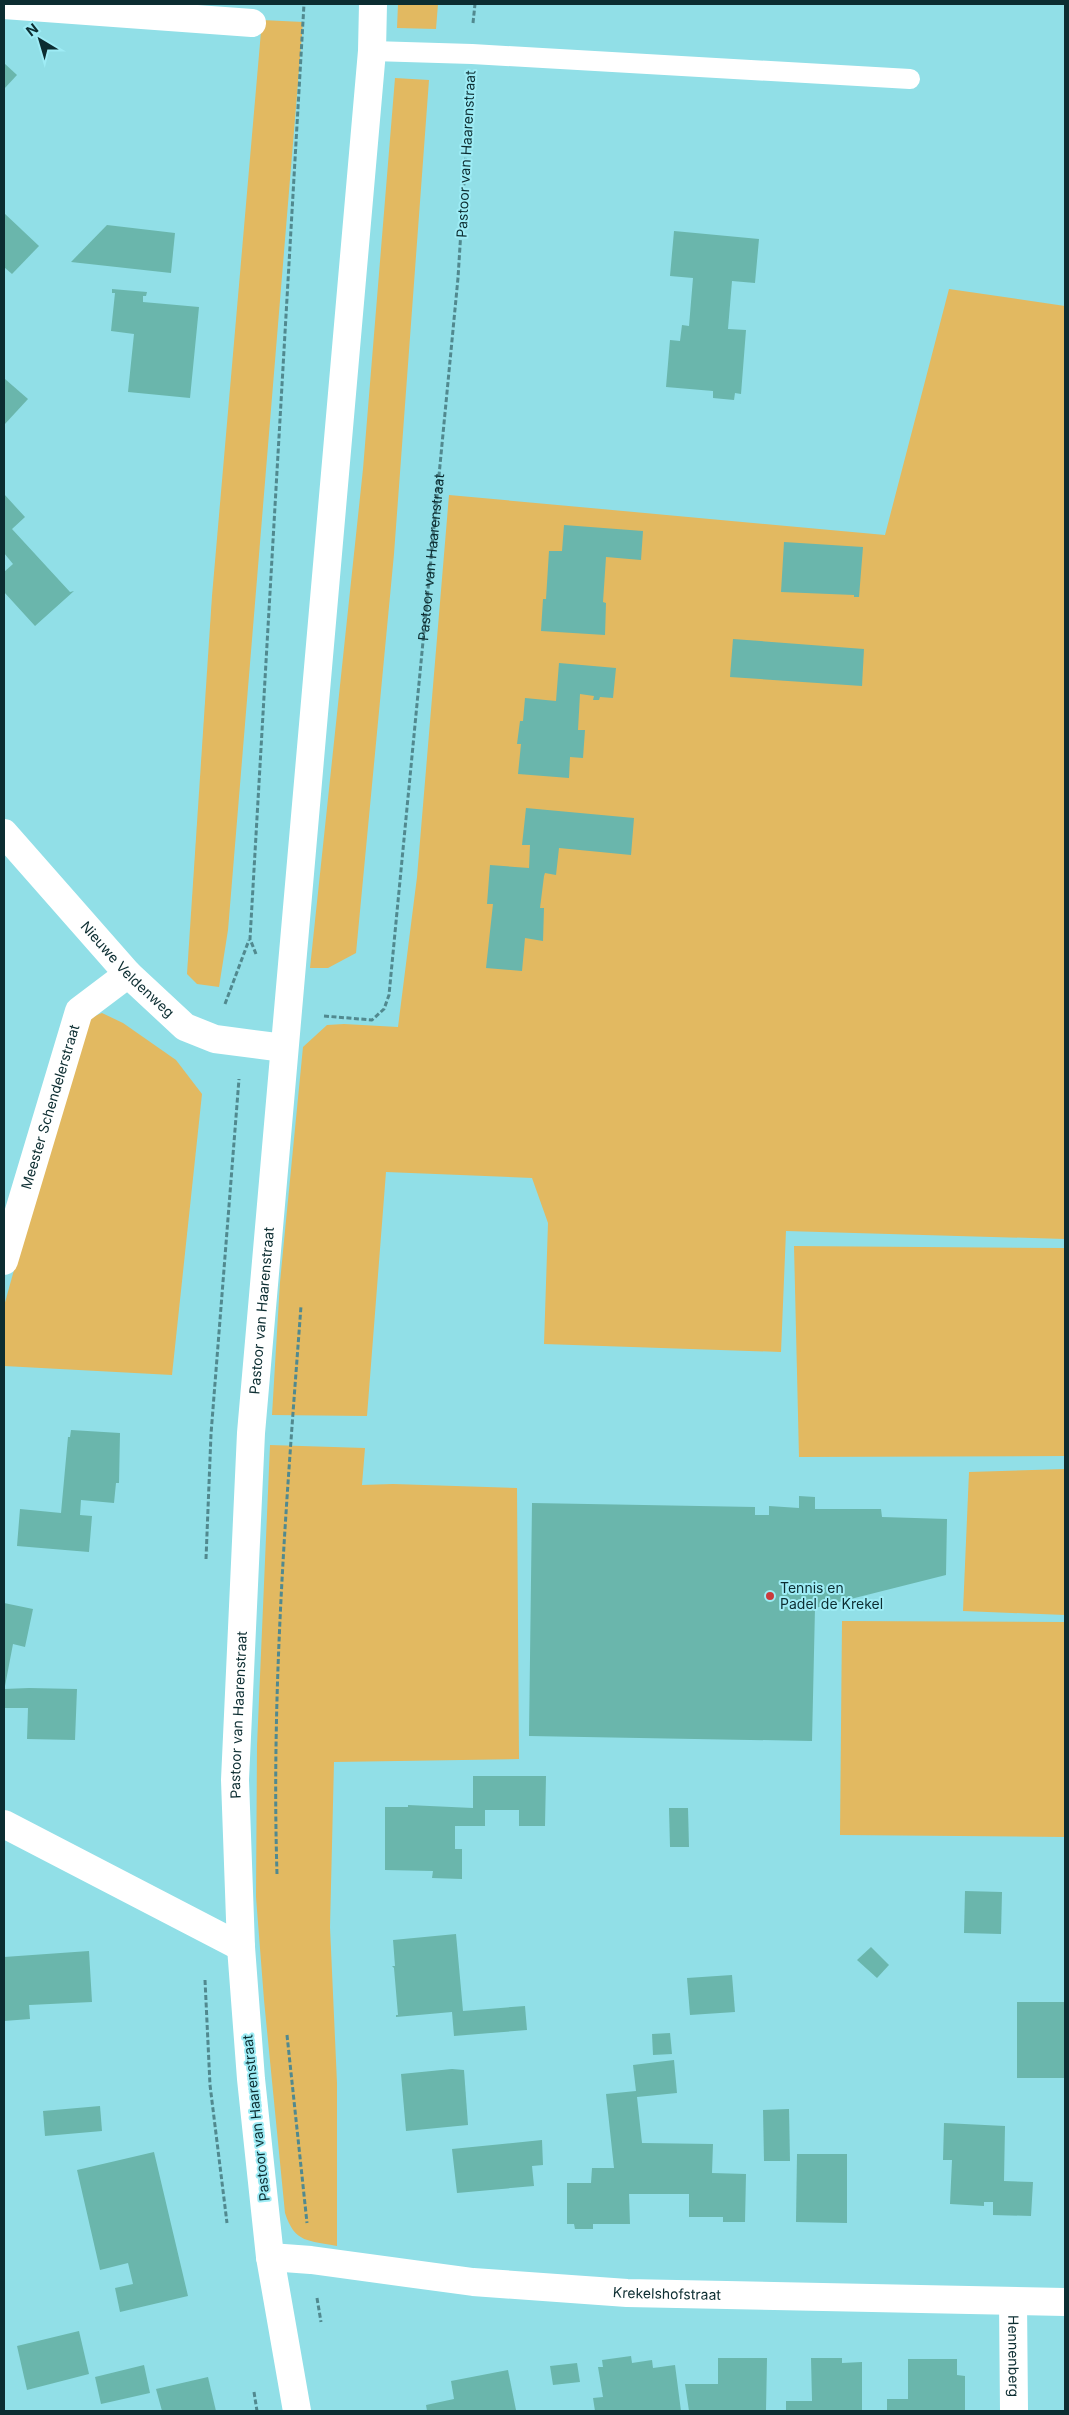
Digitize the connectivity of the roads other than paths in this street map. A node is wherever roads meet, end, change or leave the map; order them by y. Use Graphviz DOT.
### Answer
graph roads {
  1 [pos="373,4"];
  2 [pos="4,5"];
  3 [pos="252,23"];
  4 [pos="372,51"];
  5 [pos="910,79"];
  6 [pos="4,833"];
  7 [pos="128,974"];
  8 [pos="284,1048"];
  9 [pos="4,1261"];
  10 [pos="4,1824"];
  11 [pos="242,1947"];
  12 [pos="270,2257"];
  13 [pos="1013,2301"];
  14 [pos="1065,2302"];
  15 [pos="297,2411"];
  16 [pos="1014,2411"];
  1 -- 4 [label="street, Pastoor van Haarenstraat"];
  2 -- 3 [label="street"];
  4 -- 5 [label="lane"];
  4 -- 8 [label="street, Pastoor van Haarenstraat"];
  6 -- 7 [label="street, Nieuwe Veldenweg"];
  7 -- 8 [label="street, Nieuwe Veldenweg"];
  7 -- 9 [label="street, Meester Schendelerstraat"];
  8 -- 11 [label="street, Pastoor van Haarenstraat"];
  10 -- 11 [label="street"];
  11 -- 12 [label="street, Pastoor van Haarenstraat"];
  12 -- 13 [label="street, Krekelshofstraat"];
  12 -- 15 [label="street, Pastoor van Haarenstraat"];
  13 -- 14 [label="street, Krekelshofstraat"];
  13 -- 16 [label="street, Hennenberg"];
}
